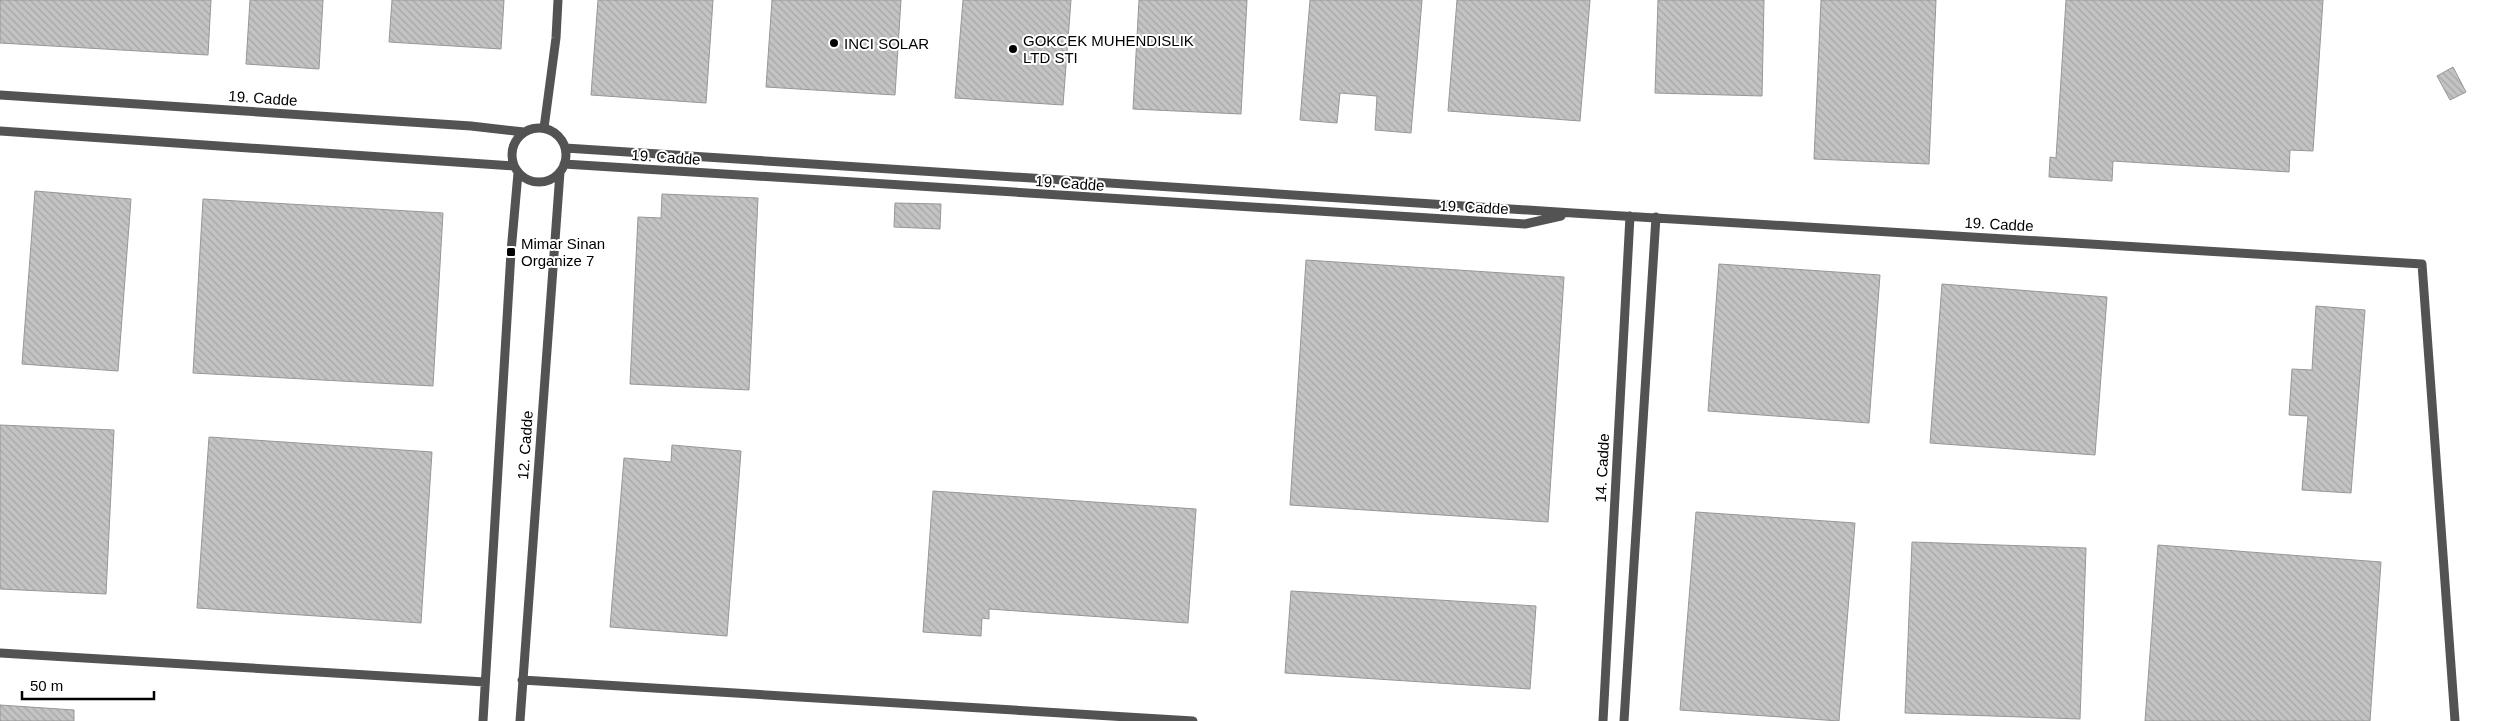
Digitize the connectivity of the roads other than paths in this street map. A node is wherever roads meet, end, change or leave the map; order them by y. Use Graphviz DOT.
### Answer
graph roads {
  1 [pos="558,0"];
  2 [pos="0,95"];
  3 [pos="544,128"];
  4 [pos="0,131"];
  5 [pos="524,132"];
  6 [pos="565,148"];
  7 [pos="562,168"];
  8 [pos="516,169"];
  9 [pos="1573,213"];
  10 [pos="1630,216"];
  11 [pos="1656,217"];
  12 [pos="0,653"];
  13 [pos="522,680"];
  14 [pos="485,682"];
  15 [pos="483,721"];
  16 [pos="520,721"];
  17 [pos="1193,721"];
  18 [pos="1603,721"];
  19 [pos="1624,721"];
  20 [pos="2455,721"];
  1 -- 3 [label="lane"];
  2 -- 5 [label="lane, 19. Cadde"];
  3 -- 5 [label="lane"];
  3 -- 6 [label="lane"];
  4 -- 8 [label="lane"];
  5 -- 8 [label="lane"];
  6 -- 7 [label="lane"];
  6 -- 9 [label="lane, 19. Cadde"];
  7 -- 8 [label="lane"];
  7 -- 9 [label="lane, 19. Cadde"];
  7 -- 13 [label="lane, 12. Cadde"];
  8 -- 14 [label="lane, 12. Cadde"];
  9 -- 10 [label="lane, 19. Cadde"];
  10 -- 11 [label="lane, 19. Cadde"];
  10 -- 18 [label="lane, 14. Cadde"];
  11 -- 19 [label="lane"];
  11 -- 20 [label="lane, 19. Cadde"];
  12 -- 14 [label="lane"];
  13 -- 16 [label="lane, 12. Cadde"];
  13 -- 17 [label="lane"];
  14 -- 15 [label="lane, 12. Cadde"];
}
